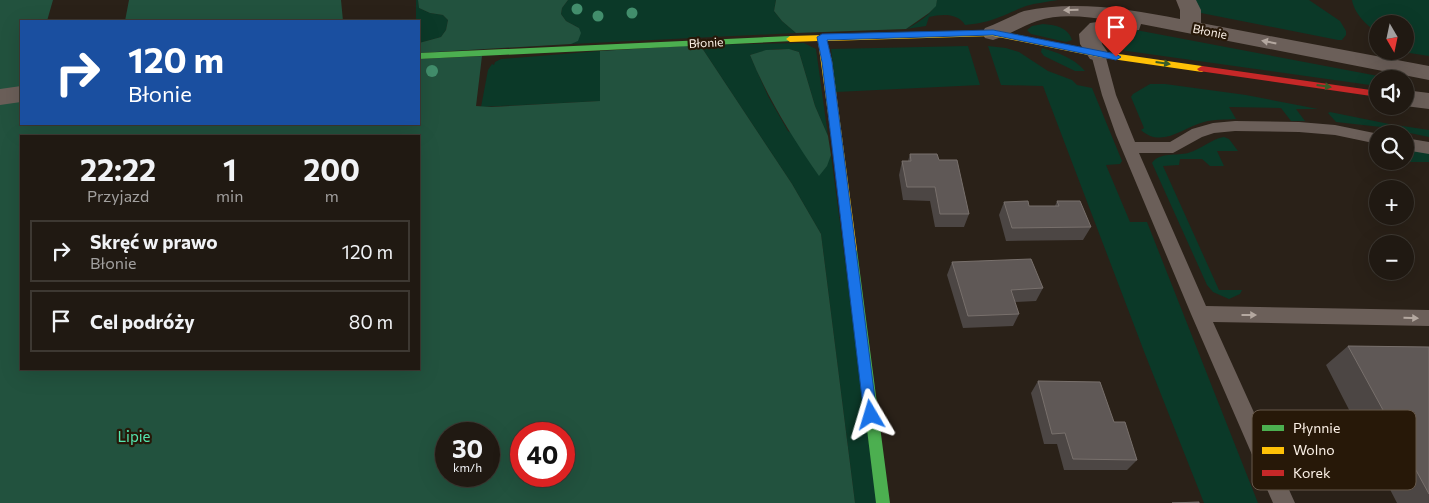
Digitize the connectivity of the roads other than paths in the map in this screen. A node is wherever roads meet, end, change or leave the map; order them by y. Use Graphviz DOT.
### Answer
graph roads {
  1 [pos="1186,0"];
  2 [pos="1190,27"];
  3 [pos="993,33"];
  4 [pos="822,37"];
  5 [pos="1098,54"];
  6 [pos="420,56"];
  7 [pos="1429,73"];
  8 [pos="1369,93"];
  9 [pos="20,94"];
  10 [pos="0,97"];
  11 [pos="1414,99"];
  12 [pos="1429,101"];
  13 [pos="1369,137"];
  14 [pos="1414,146"];
  15 [pos="1130,148"];
  16 [pos="1429,148"];
  17 [pos="1200,314"];
  18 [pos="1429,318"];
  19 [pos="1252,431"];
  20 [pos="1278,490"];
  21 [pos="883,503"];
  22 [pos="1284,503"];
  1 -- 2 [label="street"];
  2 -- 3 [label="street, Błonie, one-way"];
  2 -- 5 [label="street"];
  7 -- 2 [label="street, Błonie, one-way"];
  3 -- 4 [label="street, Błonie"];
  3 -- 5 [label="street, Błonie"];
  4 -- 6 [label="street, Błonie"];
  4 -- 21 [label="street"];
  5 -- 8 [label="street, Błonie, one-way"];
  5 -- 15 [label="lane"];
  9 -- 10 [label="street"];
  11 -- 12 [label="street"];
  13 -- 15 [label="lane"];
  14 -- 16 [label="lane"];
  15 -- 17 [label="lane"];
  17 -- 18 [label="lane, one-way"];
  17 -- 19 [label="lane"];
  20 -- 22 [label="lane"];
}
